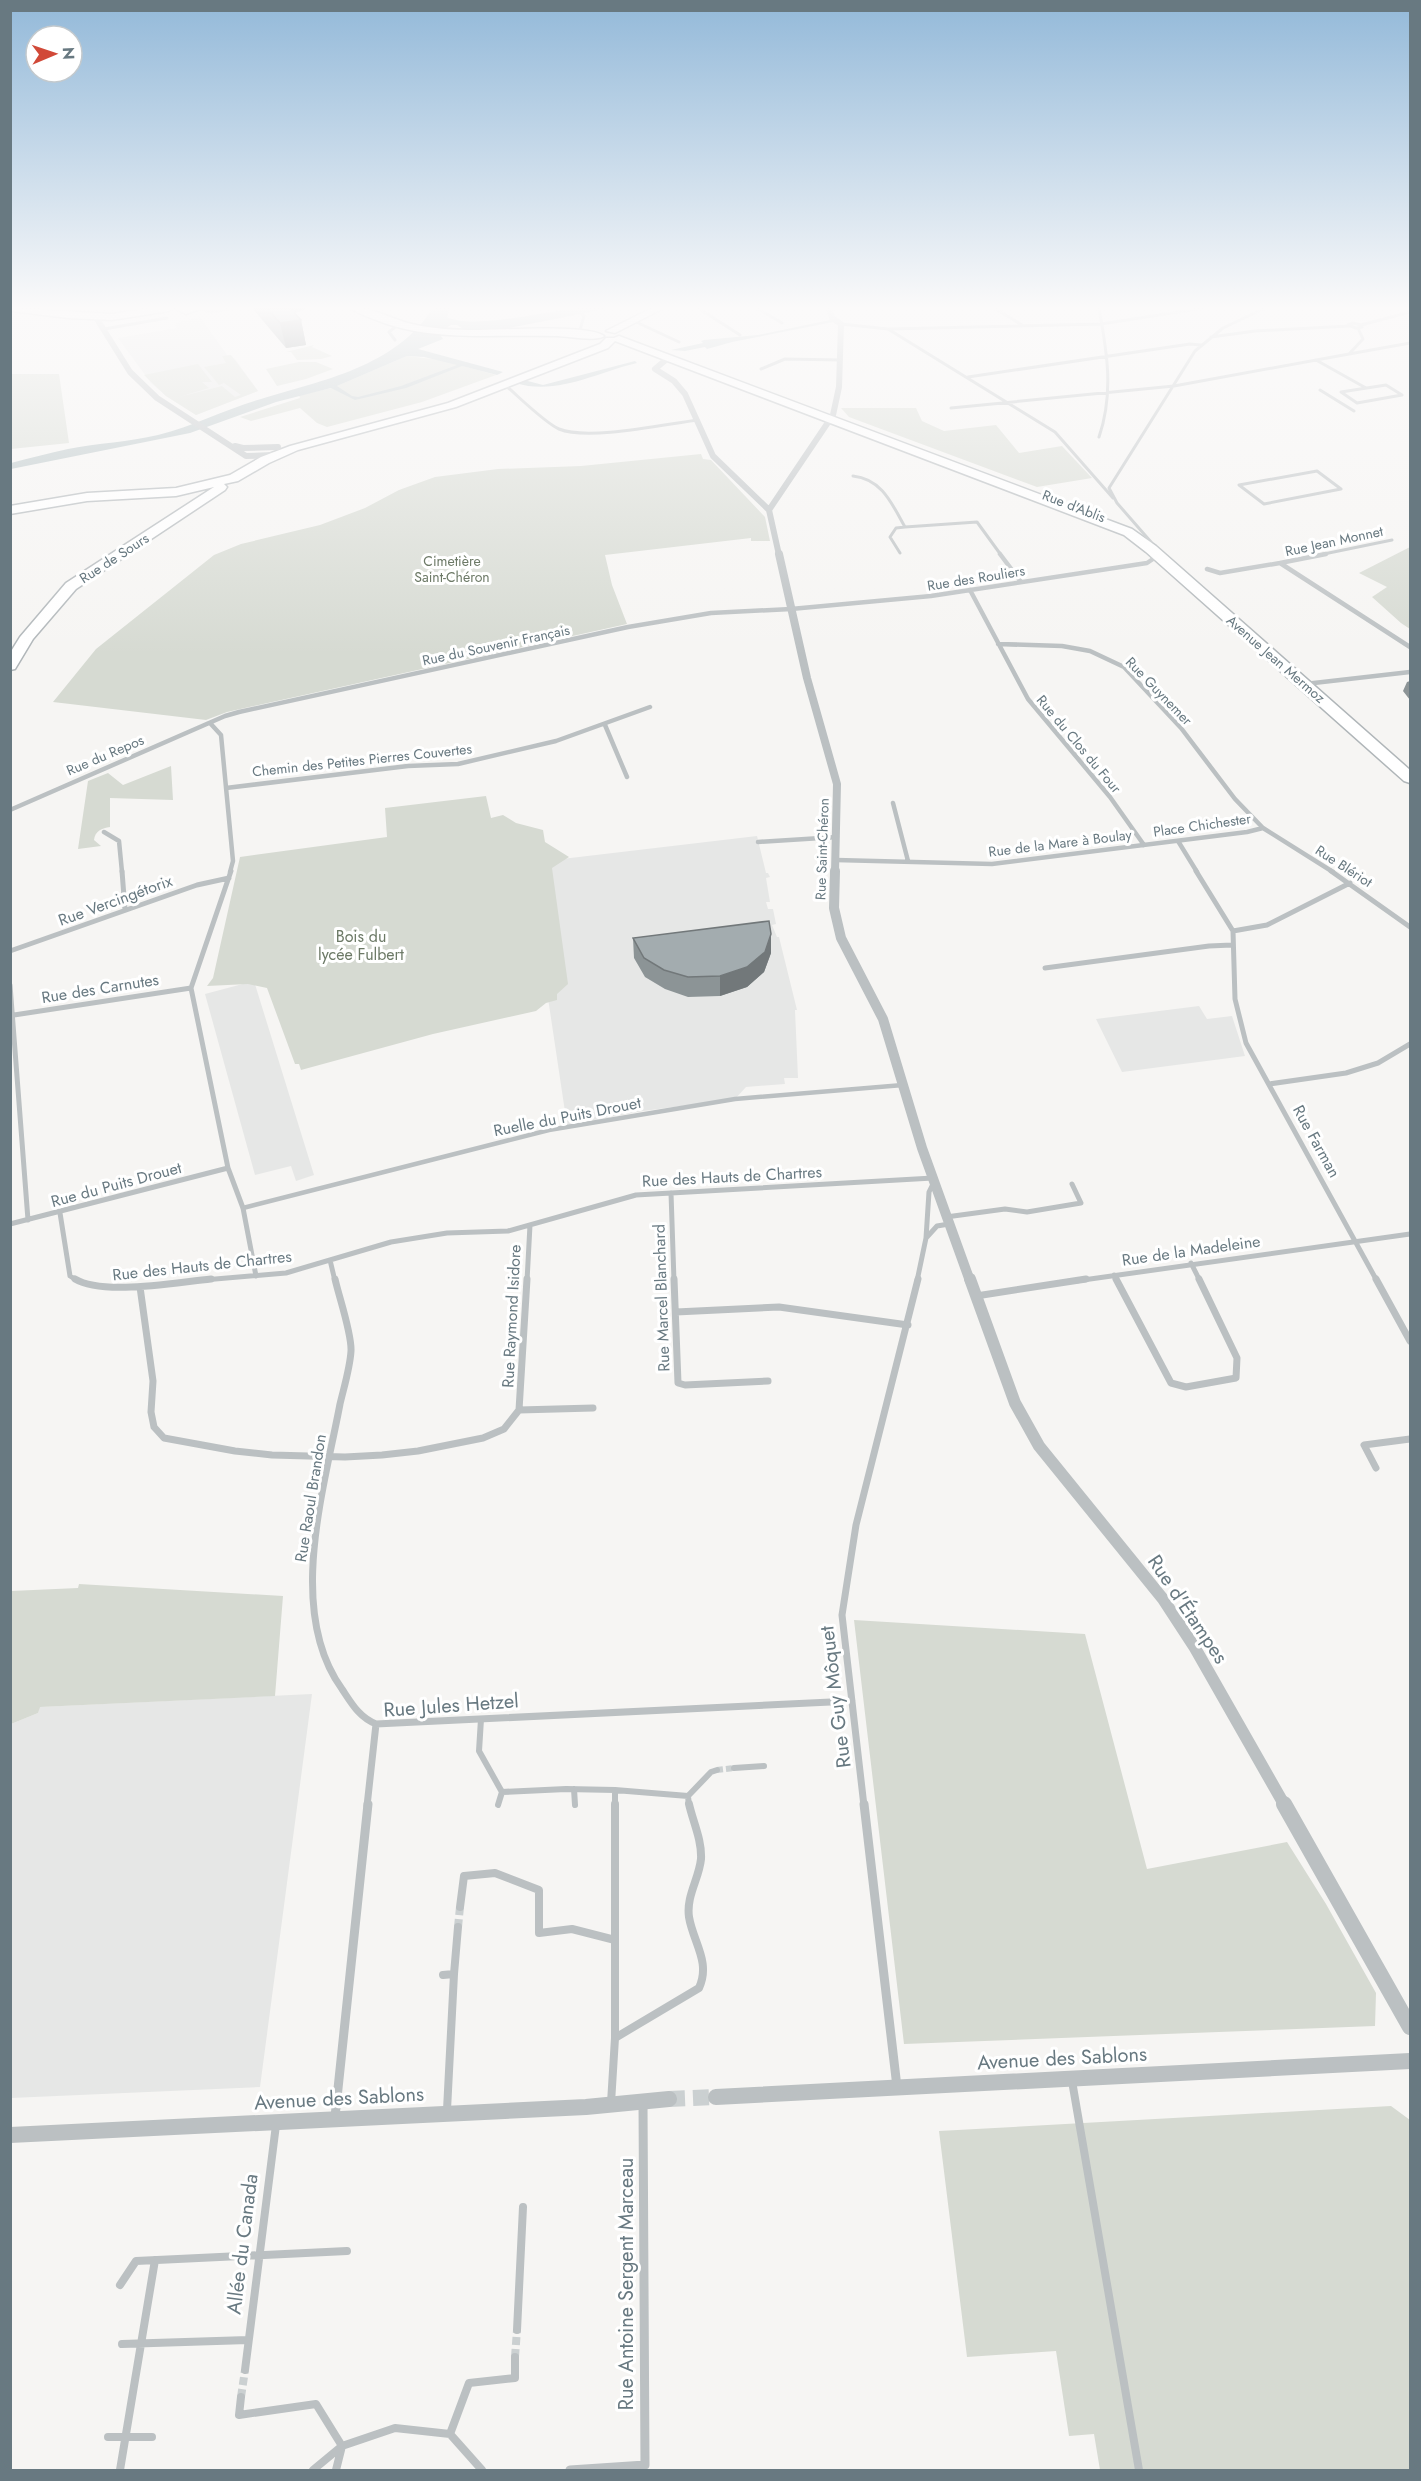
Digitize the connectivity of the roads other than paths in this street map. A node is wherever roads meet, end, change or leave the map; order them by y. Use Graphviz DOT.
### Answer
graph roads {
  1 [pos="197,424"];
  2 [pos="370,424"];
  3 [pos="380,424"];
  4 [pos="552,424"];
  5 [pos="663,424"];
  6 [pos="699,424"];
  7 [pos="828,424"];
  8 [pos="848,424"];
  9 [pos="848,424"];
  10 [pos="1042,424"];
  11 [pos="1102,424"];
  12 [pos="1149,424"];
  13 [pos="1099,437"];
  14 [pos="234,446"];
  15 [pos="243,448"];
  16 [pos="276,451"];
  17 [pos="251,460"];
  18 [pos="1322,474"];
  19 [pos="853,476"];
  20 [pos="228,477"];
  21 [pos="196,488"];
  22 [pos="154,493"];
  23 [pos="210,494"];
  24 [pos="1113,498"];
  25 [pos="10,510"];
  26 [pos="769,510"];
  27 [pos="905,527"];
  28 [pos="1130,527"];
  29 [pos="1392,540"];
  30 [pos="1147,544"];
  31 [pos="900,553"];
  32 [pos="1280,563"];
  33 [pos="1207,569"];
  34 [pos="1020,582"];
  35 [pos="969,590"];
  36 [pos="791,609"];
  37 [pos="998,644"];
  38 [pos="1410,647"];
  39 [pos="10,666"];
  40 [pos="1410,672"];
  41 [pos="1310,683"];
  42 [pos="650,707"];
  43 [pos="210,723"];
  44 [pos="604,725"];
  45 [pos="1410,766"];
  46 [pos="627,777"];
  47 [pos="1410,778"];
  48 [pos="226,788"];
  49 [pos="893,803"];
  50 [pos="10,810"];
  51 [pos="1263,828"];
  52 [pos="104,832"];
  53 [pos="837,837"];
  54 [pos="1178,841"];
  55 [pos="758,842"];
  56 [pos="1144,845"];
  57 [pos="836,860"];
  58 [pos="908,861"];
  59 [pos="230,878"];
  60 [pos="1350,883"];
  61 [pos="126,910"];
  62 [pos="1410,927"];
  63 [pos="1233,931"];
  64 [pos="1232,945"];
  65 [pos="10,951"];
  66 [pos="1045,968"];
  67 [pos="10,985"];
  68 [pos="191,988"];
  69 [pos="14,1015"];
  70 [pos="1410,1044"];
  71 [pos="1269,1084"];
  72 [pos="903,1085"];
  73 [pos="228,1168"];
  74 [pos="934,1180"];
  75 [pos="1072,1184"];
  76 [pos="671,1193"];
  77 [pos="243,1208"];
  78 [pos="60,1213"];
  79 [pos="28,1220"];
  80 [pos="947,1220"];
  81 [pos="10,1224"];
  82 [pos="530,1225"];
  83 [pos="1410,1234"];
  84 [pos="926,1238"];
  85 [pos="1354,1240"];
  86 [pos="330,1260"];
  87 [pos="1191,1263"];
  88 [pos="1114,1275"];
  89 [pos="256,1276"];
  90 [pos="140,1287"];
  91 [pos="976,1296"];
  92 [pos="676,1312"];
  93 [pos="908,1324"];
  94 [pos="1410,1341"];
  95 [pos="768,1381"];
  96 [pos="593,1408"];
  97 [pos="519,1410"];
  98 [pos="1410,1439"];
  99 [pos="328,1457"];
  100 [pos="1376,1468"];
  101 [pos="852,1701"];
  102 [pos="481,1719"];
  103 [pos="375,1724"];
  104 [pos="764,1766"];
  105 [pos="734,1768"];
  106 [pos="717,1770"];
  107 [pos="574,1789"];
  108 [pos="615,1790"];
  109 [pos="502,1792"];
  110 [pos="688,1796"];
  111 [pos="498,1805"];
  112 [pos="575,1805"];
  113 [pos="460,1907"];
  114 [pos="458,1927"];
  115 [pos="615,1940"];
  116 [pos="454,1974"];
  117 [pos="443,1975"];
  118 [pos="1410,2027"];
  119 [pos="615,2038"];
  120 [pos="1410,2061"];
  121 [pos="1072,2079"];
  122 [pos="897,2088"];
  123 [pos="716,2097"];
  124 [pos="669,2099"];
  125 [pos="643,2103"];
  126 [pos="611,2105"];
  127 [pos="447,2112"];
  128 [pos="335,2120"];
  129 [pos="276,2123"];
  130 [pos="10,2135"];
  131 [pos="523,2206"];
  132 [pos="347,2251"];
  133 [pos="258,2255"];
  134 [pos="155,2260"];
  135 [pos="120,2285"];
  136 [pos="516,2330"];
  137 [pos="248,2340"];
  138 [pos="141,2343"];
  139 [pos="122,2344"];
  140 [pos="515,2357"];
  141 [pos="245,2370"];
  142 [pos="241,2397"];
  143 [pos="450,2434"];
  144 [pos="126,2436"];
  145 [pos="108,2437"];
  146 [pos="152,2437"];
  147 [pos="342,2446"];
  148 [pos="120,2470"];
  149 [pos="312,2470"];
  150 [pos="336,2470"];
  151 [pos="482,2470"];
  152 [pos="570,2470"];
  153 [pos="1138,2470"];
  1 -- 14 [label="street"];
  2 -- 16 [label="main road"];
  3 -- 16 [label="main road"];
  4 -- 5 [label="street"];
  6 -- 26 [label="street"];
  7 -- 26 [label="street"];
  8 -- 28 [label="main road, Rue d'Ablis"];
  9 -- 28 [label="main road, Rue d'Ablis"];
  10 -- 24 [label="street"];
  11 -- 13 [label="street"];
  12 -- 24 [label="street"];
  14 -- 15 [label="street"];
  14 -- 17 [label="street"];
  15 -- 16 [label="street"];
  15 -- 17 [label="street"];
  16 -- 17 [label="main road"];
  17 -- 20 [label="main road"];
  18 -- 18 [label="street"];
  19 -- 27 [label="street"];
  20 -- 21 [label="main road"];
  20 -- 22 [label="main road"];
  20 -- 23 [label="main road, Rue de Sours"];
  21 -- 22 [label="main road"];
  21 -- 23 [label="main road"];
  22 -- 25 [label="main road"];
  23 -- 39 [label="main road, Rue de Sours"];
  24 -- 28 [label="street"];
  26 -- 36 [label="street, Rue Saint-Chéron"];
  27 -- 31 [label="street"];
  27 -- 34 [label="street"];
  28 -- 30 [label="main road, Rue d'Ablis"];
  29 -- 32 [label="street, Rue Jean Monnet"];
  30 -- 34 [label="street, Rue des Rouliers"];
  30 -- 41 [label="main road, Avenue Jean Mermoz"];
  32 -- 33 [label="street, Rue Jean Monnet"];
  32 -- 38 [label="street, Rue Jean Monnet"];
  34 -- 35 [label="street, Rue des Rouliers"];
  35 -- 36 [label="street, Rue des Rouliers"];
  35 -- 37 [label="street, Rue du Clos du Four"];
  36 -- 43 [label="street, Rue du Souvenir Français"];
  36 -- 53 [label="street, Rue Saint-Chéron"];
  37 -- 51 [label="street, Rue Guynemer"];
  37 -- 56 [label="street, Rue du Clos du Four"];
  40 -- 41 [label="street"];
  41 -- 45 [label="main road, Avenue Jean Mermoz"];
  41 -- 47 [label="main road, Avenue Jean Mermoz"];
  42 -- 44 [label="street, Chemin des Petites Pierres Couvertes"];
  43 -- 48 [label="street"];
  43 -- 50 [label="street, Rue du Repos"];
  44 -- 46 [label="street"];
  44 -- 48 [label="street, Chemin des Petites Pierres Couvertes"];
  48 -- 59 [label="street"];
  49 -- 58 [label="street"];
  51 -- 54 [label="street, Place Chichester"];
  51 -- 60 [label="street, Rue Blériot"];
  52 -- 61 [label="street"];
  53 -- 55 [label="street"];
  53 -- 57 [label="street, Rue Saint-Chéron"];
  54 -- 56 [label="street, Place Chichester"];
  54 -- 63 [label="street"];
  56 -- 58 [label="street, Rue de la Mare à Boulay"];
  57 -- 58 [label="street, Rue de la Mare à Boulay"];
  57 -- 72 [label="street, Rue Saint-Chéron"];
  59 -- 61 [label="street, Rue Vercingétorix"];
  59 -- 68 [label="street"];
  60 -- 62 [label="street, Rue Blériot"];
  60 -- 63 [label="street"];
  61 -- 65 [label="street, Rue Vercingétorix"];
  63 -- 64 [label="street, Rue Farman"];
  64 -- 66 [label="street"];
  64 -- 71 [label="street, Rue Farman"];
  67 -- 69 [label="street"];
  68 -- 69 [label="street, Rue des Carnutes"];
  68 -- 73 [label="street"];
  69 -- 79 [label="street"];
  70 -- 71 [label="street"];
  71 -- 85 [label="street, Rue Farman"];
  72 -- 74 [label="street, Rue Saint-Chéron"];
  72 -- 77 [label="street, Ruelle du Puits Drouet"];
  73 -- 77 [label="street"];
  73 -- 78 [label="street, Rue du Puits Drouet"];
  74 -- 76 [label="street, Rue des Hauts de Chartres"];
  74 -- 80 [label="street, Rue d'Étampes"];
  74 -- 84 [label="street, Rue Guy Môquet"];
  75 -- 80 [label="street"];
  76 -- 82 [label="street, Rue des Hauts de Chartres"];
  76 -- 92 [label="street, Rue Marcel Blanchard"];
  77 -- 89 [label="street"];
  78 -- 79 [label="street, Rue du Puits Drouet"];
  78 -- 90 [label="street, Rue des Hauts de Chartres"];
  79 -- 81 [label="street, Rue du Puits Drouet"];
  80 -- 84 [label="street"];
  80 -- 91 [label="street, Rue d'Étampes"];
  82 -- 86 [label="street, Rue des Hauts de Chartres"];
  82 -- 97 [label="street, Rue Raymond Isidore"];
  83 -- 85 [label="street, Rue de la Madeleine"];
  84 -- 93 [label="street, Rue Guy Môquet"];
  85 -- 87 [label="street, Rue de la Madeleine"];
  85 -- 94 [label="street, Rue Farman"];
  86 -- 89 [label="street, Rue des Hauts de Chartres"];
  86 -- 99 [label="street, Rue Raoul Brandon"];
  87 -- 88 [label="street, Rue de la Madeleine"];
  87 -- 88 [label="street"];
  88 -- 91 [label="street, Rue de la Madeleine"];
  89 -- 90 [label="street, Rue des Hauts de Chartres"];
  90 -- 99 [label="street, Rue Raymond Isidore"];
  91 -- 118 [label="street, Rue d'Étampes"];
  92 -- 93 [label="street"];
  92 -- 95 [label="street, Rue Marcel Blanchard"];
  93 -- 101 [label="street, Rue Guy Môquet"];
  96 -- 97 [label="street, Rue Raymond Isidore"];
  97 -- 99 [label="street, Rue Raymond Isidore"];
  98 -- 100 [label="street"];
  99 -- 103 [label="street, Rue Raoul Brandon"];
  101 -- 102 [label="street, Rue Jules Hetzel"];
  101 -- 122 [label="street, Rue Guy Môquet"];
  102 -- 103 [label="street, Rue Jules Hetzel"];
  102 -- 109 [label="street"];
  103 -- 128 [label="street, Rue Jules Hetzel"];
  104 -- 105 [label="street"];
  106 -- 110 [label="street"];
  107 -- 108 [label="street"];
  107 -- 109 [label="street"];
  107 -- 112 [label="street"];
  108 -- 110 [label="street"];
  108 -- 115 [label="street"];
  109 -- 111 [label="street"];
  110 -- 119 [label="street"];
  113 -- 115 [label="street"];
  114 -- 116 [label="street"];
  115 -- 119 [label="street"];
  116 -- 117 [label="street"];
  116 -- 127 [label="street"];
  119 -- 126 [label="street"];
  120 -- 121 [label="street, Avenue des Sablons"];
  121 -- 122 [label="street, Avenue des Sablons"];
  121 -- 153 [label="street"];
  122 -- 123 [label="street, Avenue des Sablons"];
  124 -- 125 [label="street, Avenue des Sablons"];
  125 -- 126 [label="street, Avenue des Sablons"];
  125 -- 152 [label="street, Rue Antoine Sergent Marceau"];
  126 -- 127 [label="street, Avenue des Sablons"];
  127 -- 128 [label="street, Avenue des Sablons"];
  128 -- 129 [label="street, Avenue des Sablons"];
  129 -- 130 [label="street, Avenue des Sablons"];
  129 -- 133 [label="street, Allée du Canada"];
  131 -- 136 [label="street"];
  132 -- 133 [label="street"];
  133 -- 134 [label="street"];
  133 -- 137 [label="street, Allée du Canada"];
  134 -- 135 [label="street"];
  134 -- 138 [label="street"];
  137 -- 138 [label="street"];
  137 -- 141 [label="street, Allée du Canada"];
  138 -- 139 [label="street"];
  138 -- 144 [label="street"];
  140 -- 143 [label="street"];
  142 -- 147 [label="street"];
  143 -- 147 [label="street"];
  143 -- 151 [label="street"];
  144 -- 145 [label="street"];
  144 -- 146 [label="street"];
  144 -- 148 [label="street"];
  147 -- 149 [label="street"];
  147 -- 150 [label="street"];
}
